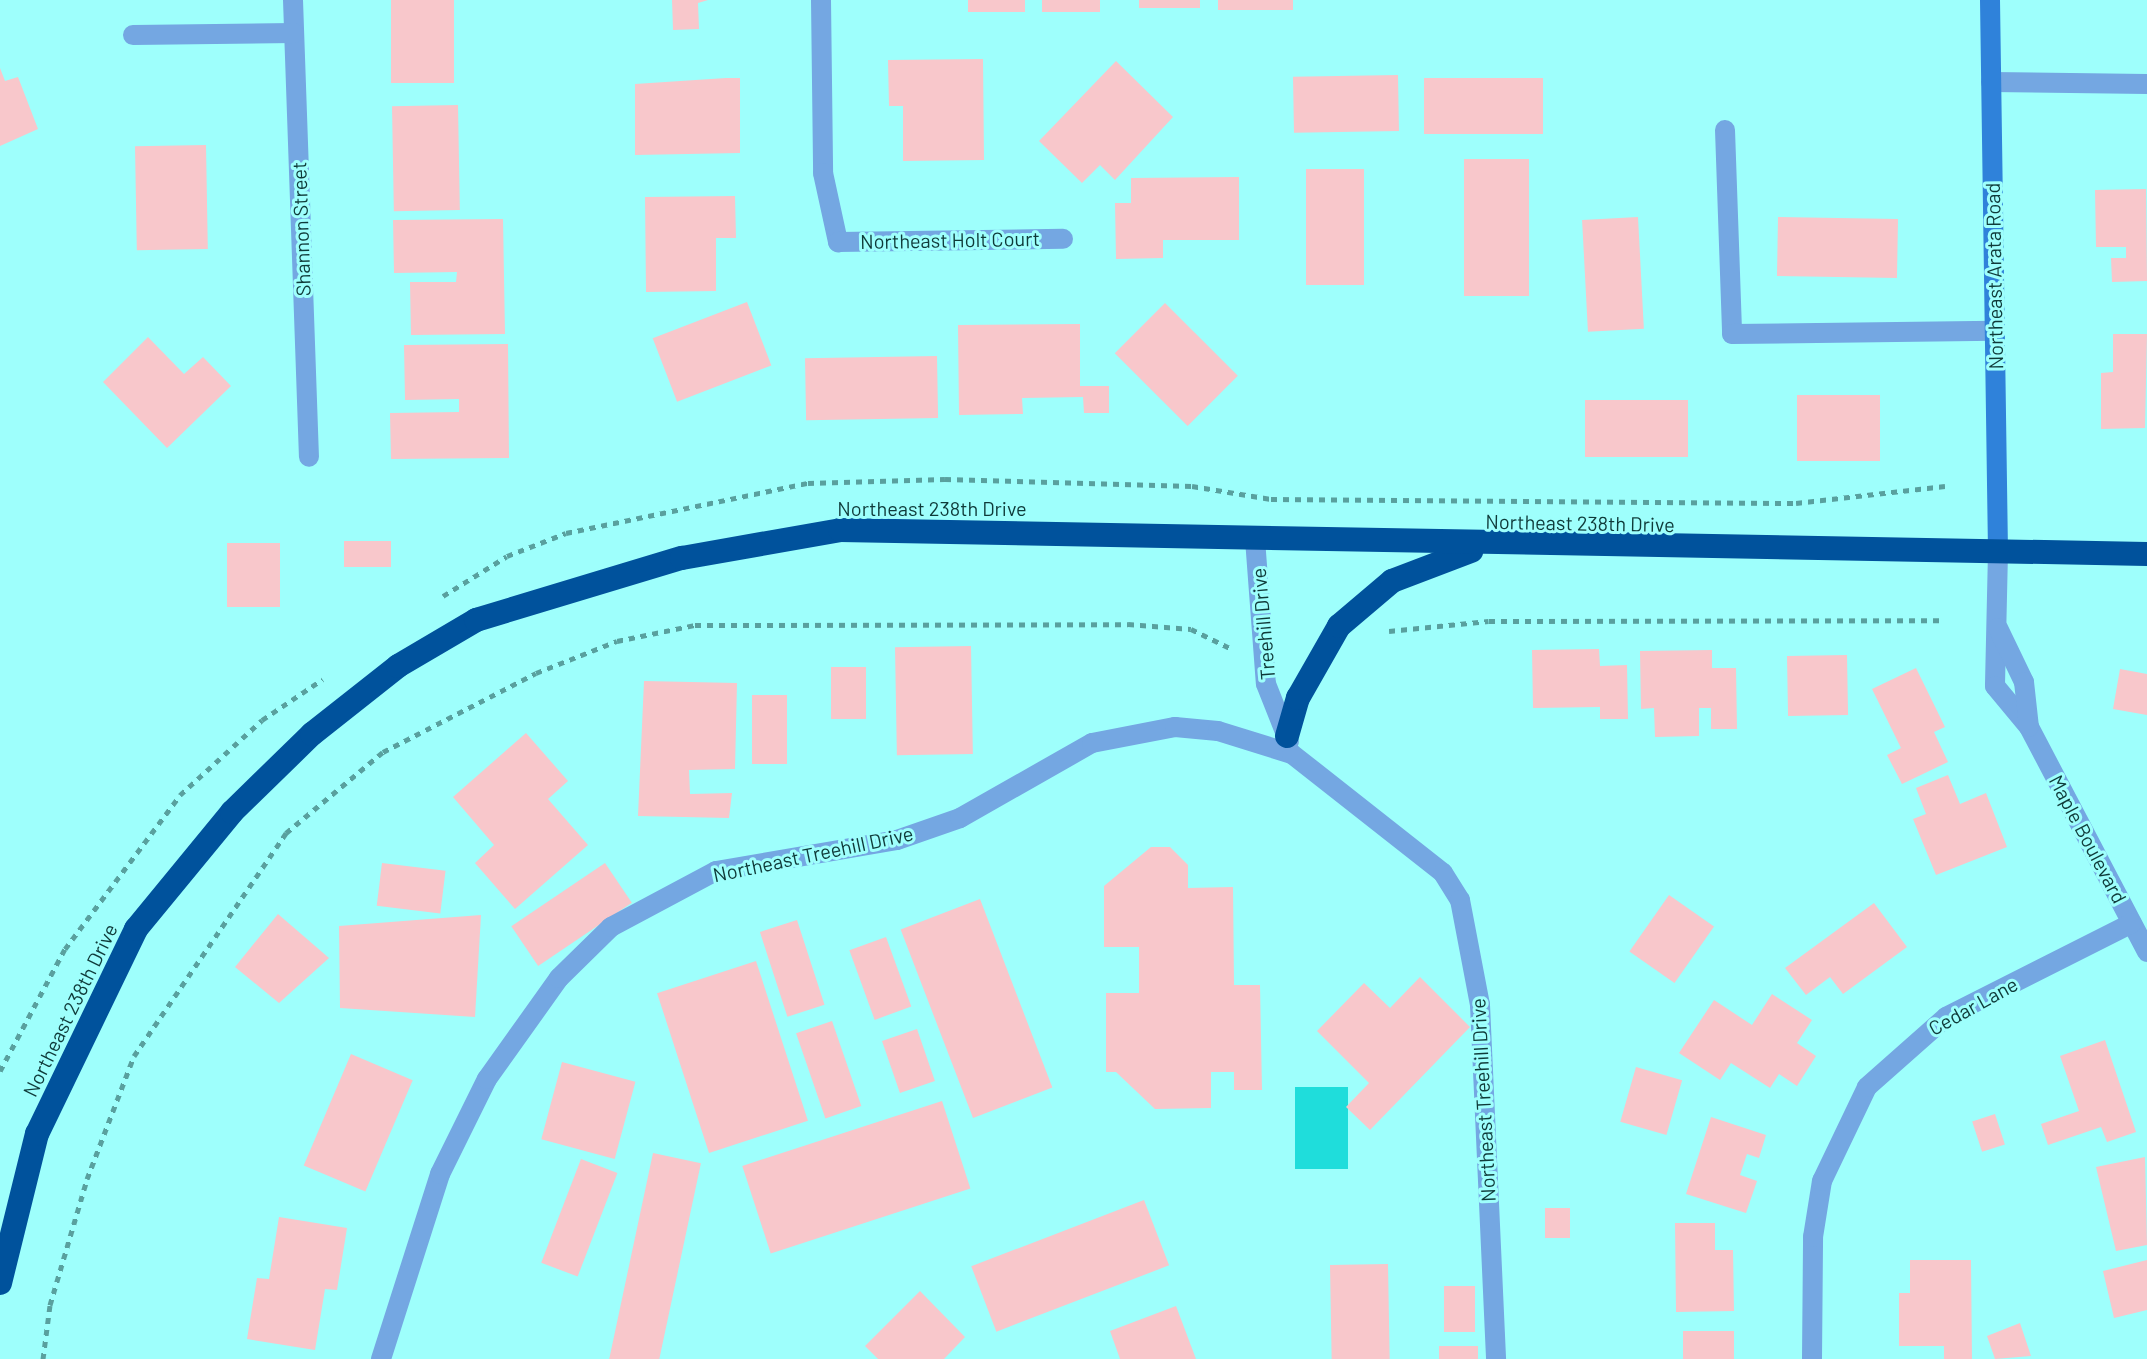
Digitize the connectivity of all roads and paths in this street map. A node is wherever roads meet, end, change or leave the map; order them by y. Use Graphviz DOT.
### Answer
graph roads {
  1 [pos="293,0"];
  2 [pos="821,0"];
  3 [pos="1990,0"];
  4 [pos="294,33"];
  5 [pos="133,35"];
  6 [pos="1991,82"];
  7 [pos="2147,84"];
  8 [pos="1725,130"];
  9 [pos="1063,239"];
  10 [pos="1995,331"];
  11 [pos="309,457"];
  12 [pos="1945,486"];
  13 [pos="1255,539"];
  14 [pos="1497,546"];
  15 [pos="1998,552"];
  16 [pos="2147,554"];
  17 [pos="431,605"];
  18 [pos="1942,620"];
  19 [pos="1339,626"];
  20 [pos="1998,628"];
  21 [pos="1263,637"];
  22 [pos="336,670"];
  23 [pos="2029,727"];
  24 [pos="1290,745"];
  25 [pos="2132,923"];
  26 [pos="2147,952"];
  27 [pos="0,1071"];
  28 [pos="0,1283"];
  29 [pos="43,1359"];
  30 [pos="381,1359"];
  31 [pos="1496,1359"];
  32 [pos="1812,1359"];
  1 -- 4 [label="street, Shannon Street"];
  2 -- 9 [label="street, Northeast Holt Court"];
  3 -- 6 [label="street, Northeast Arata Road"];
  4 -- 5 [label="street"];
  4 -- 11 [label="street, Shannon Street"];
  6 -- 7 [label="street"];
  6 -- 10 [label="street, Northeast Arata Road"];
  8 -- 10 [label="street"];
  10 -- 15 [label="street, Northeast Arata Road"];
  12 -- 17 [label="path"];
  13 -- 14 [label="highway, Northeast 238th Drive"];
  13 -- 21 [label="street, Treehill Drive"];
  13 -- 28 [label="highway, Northeast 238th Drive"];
  14 -- 15 [label="highway, Northeast 238th Drive"];
  14 -- 19 [label="highway"];
  15 -- 16 [label="highway, Northeast 238th Drive"];
  15 -- 20 [label="street, Maple Boulevard"];
  18 -- 19 [label="path"];
  19 -- 24 [label="highway"];
  20 -- 23 [label="street, Maple Boulevard"];
  20 -- 23 [label="street, Maple Boulevard"];
  21 -- 24 [label="street, Treehill Drive"];
  21 -- 29 [label="path"];
  22 -- 27 [label="path"];
  23 -- 25 [label="street, Maple Boulevard"];
  24 -- 30 [label="street, Northeast Treehill Drive"];
  24 -- 31 [label="street, Northeast Treehill Drive"];
  25 -- 26 [label="street, Maple Boulevard"];
  25 -- 32 [label="street, Cedar Lane"];
}
